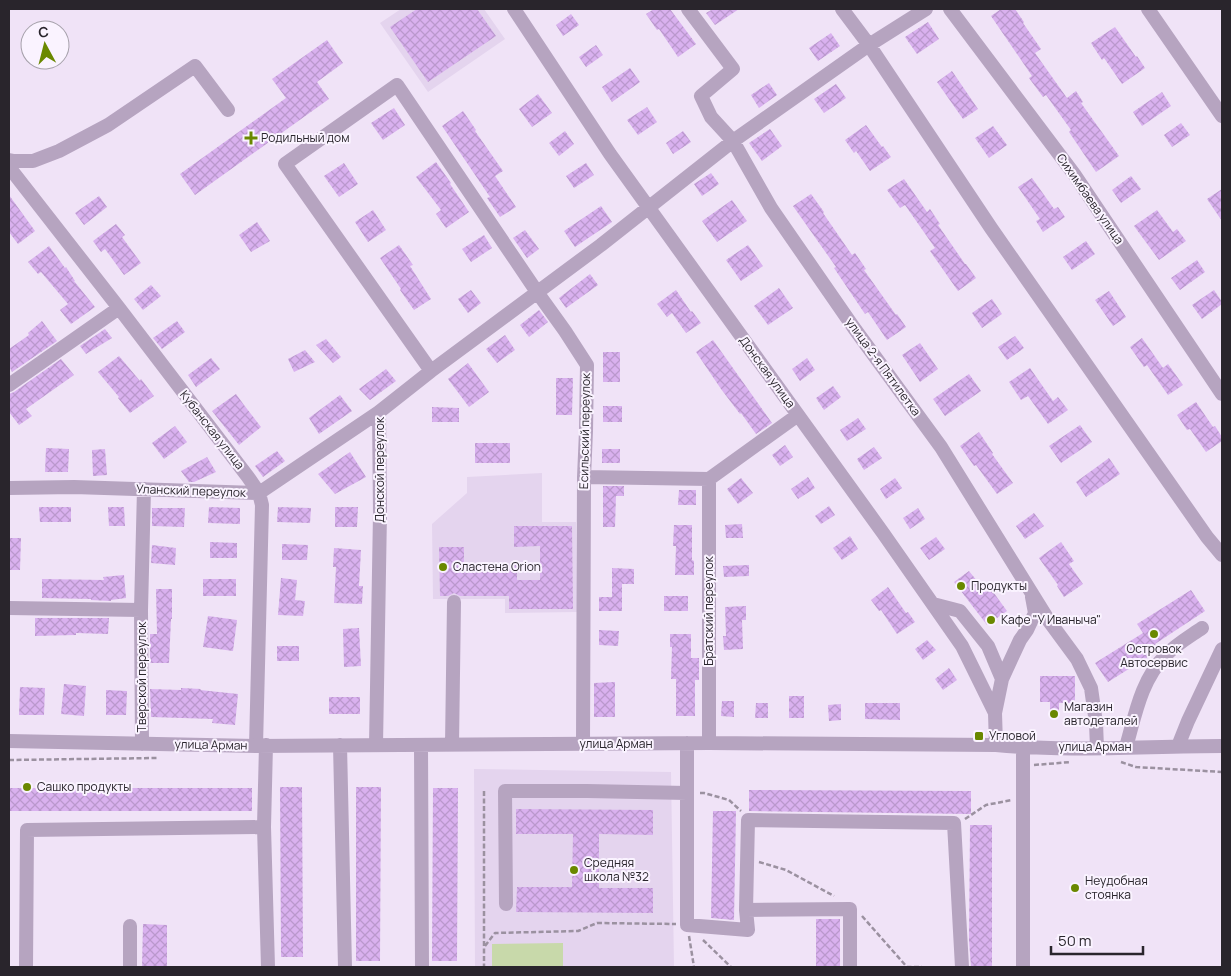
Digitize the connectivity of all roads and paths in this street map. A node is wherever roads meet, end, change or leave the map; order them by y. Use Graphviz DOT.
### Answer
graph roads {
  1 [pos="514,9"];
  2 [pos="688,9"];
  3 [pos="842,9"];
  4 [pos="926,9"];
  5 [pos="950,9"];
  6 [pos="1148,9"];
  7 [pos="869,45"];
  8 [pos="228,110"];
  9 [pos="1222,116"];
  10 [pos="733,141"];
  11 [pos="9,160"];
  12 [pos="9,167"];
  13 [pos="648,208"];
  14 [pos="537,292"];
  15 [pos="119,308"];
  16 [pos="431,371"];
  17 [pos="9,384"];
  18 [pos="1222,394"];
  19 [pos="379,412"];
  20 [pos="798,415"];
  21 [pos="584,476"];
  22 [pos="709,479"];
  23 [pos="9,488"];
  24 [pos="144,490"];
  25 [pos="259,493"];
  26 [pos="1222,555"];
  27 [pos="1032,593"];
  28 [pos="454,602"];
  29 [pos="933,604"];
  30 [pos="9,608"];
  31 [pos="142,610"];
  32 [pos="1202,628"];
  33 [pos="1222,649"];
  34 [pos="1002,679"];
  35 [pos="995,713"];
  36 [pos="9,741"];
  37 [pos="709,743"];
  38 [pos="142,744"];
  39 [pos="583,744"];
  40 [pos="688,744"];
  41 [pos="340,745"];
  42 [pos="376,745"];
  43 [pos="421,745"];
  44 [pos="996,745"];
  45 [pos="261,746"];
  46 [pos="452,746"];
  47 [pos="1178,746"];
  48 [pos="1222,746"];
  49 [pos="1126,747"];
  50 [pos="1023,748"];
  51 [pos="1097,748"];
  52 [pos="1116,760"];
  53 [pos="1078,762"];
  54 [pos="1023,766"];
  55 [pos="1222,772"];
  56 [pos="484,791"];
  57 [pos="687,793"];
  58 [pos="1023,798"];
  59 [pos="748,820"];
  60 [pos="954,823"];
  61 [pos="264,827"];
  62 [pos="506,904"];
  63 [pos="746,910"];
  64 [pos="687,925"];
  65 [pos="130,926"];
  66 [pos="484,946"];
  67 [pos="26,967"];
  68 [pos="130,967"];
  69 [pos="268,967"];
  70 [pos="345,967"];
  71 [pos="422,967"];
  72 [pos="484,967"];
  73 [pos="694,967"];
  74 [pos="731,967"];
  75 [pos="850,967"];
  76 [pos="962,967"];
  77 [pos="1023,967"];
  1 -- 13 [label="street, Донская улица"];
  2 -- 10 [label="street, улица 2-я Пятилетка"];
  3 -- 7 [label="street"];
  4 -- 7 [label="street, Донской переулок"];
  5 -- 18 [label="street, Сихимбаева улица"];
  6 -- 9 [label="street"];
  7 -- 10 [label="street, Донской переулок"];
  7 -- 26 [label="street"];
  8 -- 11 [label="street"];
  10 -- 13 [label="street, Донской переулок"];
  10 -- 27 [label="street, улица 2-я Пятилетка"];
  12 -- 15 [label="street, Кубанская улица"];
  13 -- 14 [label="street, Донской переулок"];
  13 -- 20 [label="street, Донская улица"];
  14 -- 16 [label="street, Донской переулок"];
  14 -- 16 [label="street, Есильский переулок"];
  14 -- 21 [label="street, Есильский переулок"];
  15 -- 17 [label="street"];
  15 -- 25 [label="street, Кубанская улица"];
  16 -- 19 [label="street, Донской переулок"];
  19 -- 25 [label="street, Уланский переулок"];
  19 -- 42 [label="street, Донской переулок"];
  20 -- 22 [label="street"];
  20 -- 29 [label="street, Донская улица"];
  21 -- 22 [label="street"];
  21 -- 39 [label="street, Есильский переулок"];
  22 -- 37 [label="street, Братский переулок"];
  23 -- 24 [label="street, Уланский переулок"];
  24 -- 25 [label="street, Уланский переулок"];
  24 -- 31 [label="street, Тверской переулок"];
  25 -- 45 [label="street"];
  27 -- 34 [label="street"];
  27 -- 51 [label="street, улица 2-я Пятилетка"];
  28 -- 46 [label="street"];
  29 -- 34 [label="street"];
  29 -- 35 [label="street, Донская улица"];
  30 -- 31 [label="street, Тверской переулок"];
  31 -- 38 [label="street, Тверской переулок"];
  32 -- 49 [label="street"];
  33 -- 47 [label="street"];
  34 -- 35 [label="street"];
  35 -- 44 [label="street, Донская улица"];
  36 -- 38 [label="street, улица Арман"];
  37 -- 40 [label="street, улица Арман"];
  37 -- 44 [label="street, улица Арман"];
  38 -- 45 [label="street, улица Арман"];
  39 -- 40 [label="street, улица Арман"];
  39 -- 46 [label="street, улица Арман"];
  40 -- 57 [label="street"];
  41 -- 42 [label="street, улица Арман"];
  41 -- 45 [label="street, улица Арман"];
  41 -- 70 [label="street"];
  42 -- 43 [label="street, улица Арман"];
  43 -- 46 [label="street, улица Арман"];
  43 -- 71 [label="street"];
  44 -- 50 [label="street, улица Арман"];
  45 -- 61 [label="street"];
  47 -- 48 [label="street, улица Арман"];
  47 -- 49 [label="street, улица Арман"];
  49 -- 51 [label="street, улица Арман"];
  50 -- 51 [label="street, улица Арман"];
  50 -- 54 [label="street"];
  52 -- 55 [label="path"];
  53 -- 54 [label="path"];
  54 -- 58 [label="street"];
  56 -- 66 [label="path"];
  57 -- 59 [label="path"];
  57 -- 62 [label="street"];
  57 -- 64 [label="street"];
  58 -- 60 [label="path"];
  58 -- 77 [label="street"];
  59 -- 60 [label="street"];
  59 -- 63 [label="street"];
  60 -- 76 [label="street"];
  61 -- 67 [label="street"];
  61 -- 69 [label="street"];
  63 -- 64 [label="street"];
  63 -- 75 [label="street"];
  64 -- 66 [label="path"];
  64 -- 73 [label="path"];
  64 -- 74 [label="path"];
  65 -- 68 [label="street"];
  66 -- 72 [label="path"];
}
